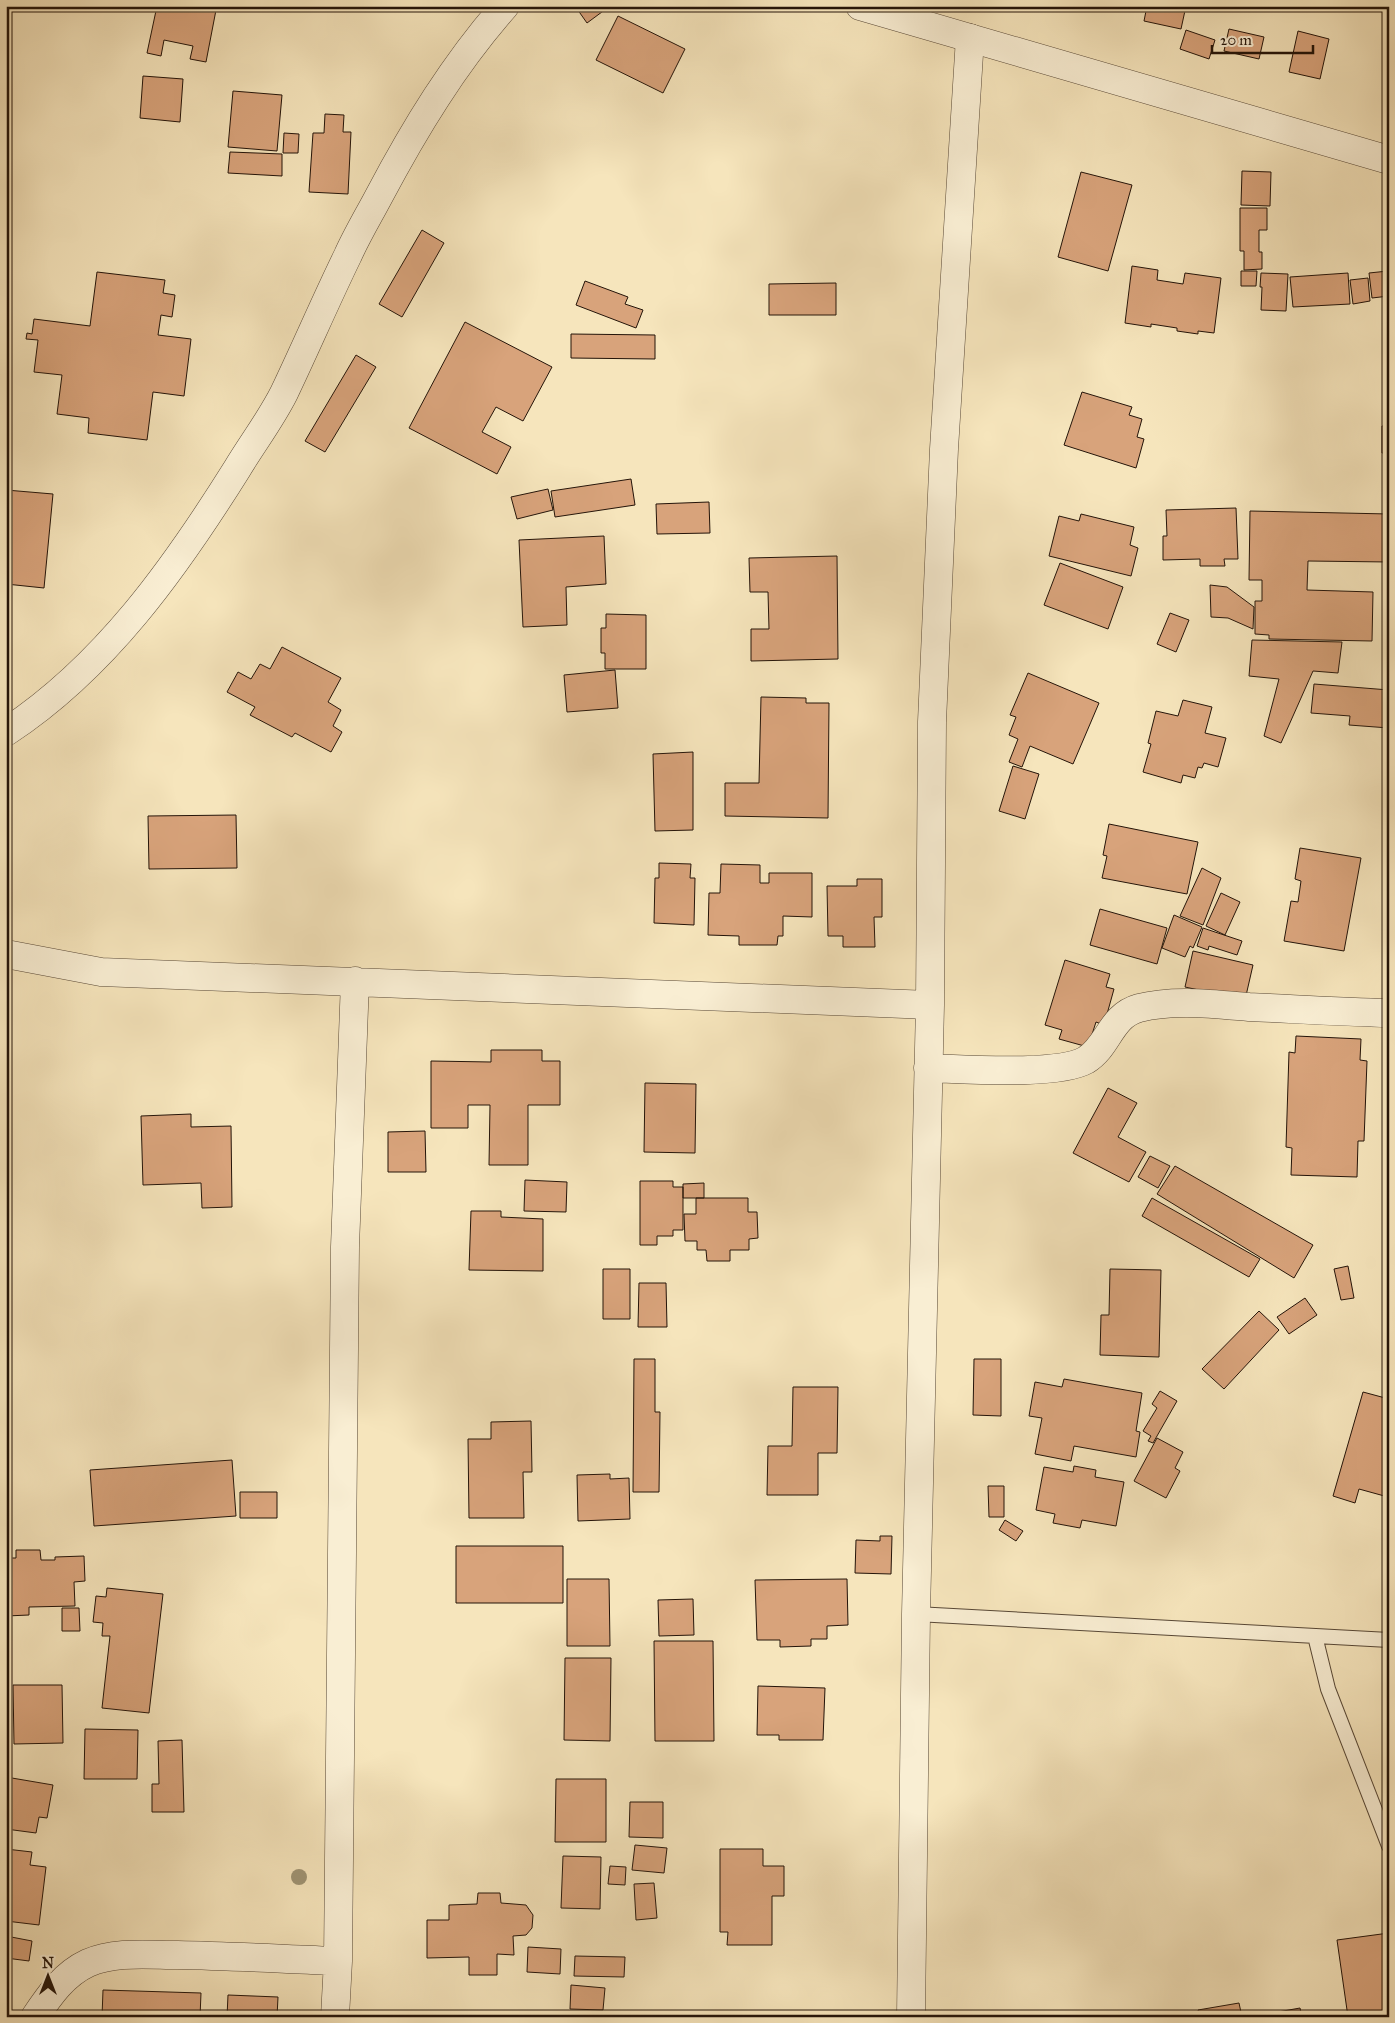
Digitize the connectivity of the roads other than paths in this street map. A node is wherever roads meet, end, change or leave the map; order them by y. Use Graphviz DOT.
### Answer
graph roads {
  1 [pos="505,6"];
  2 [pos="860,6"];
  3 [pos="970,38"];
  4 [pos="1389,160"];
  5 [pos="6,732"];
  6 [pos="6,954"];
  7 [pos="355,981"];
  8 [pos="930,1005"];
  9 [pos="1389,1013"];
  10 [pos="928,1068"];
  11 [pos="916,1614"];
  12 [pos="1315,1636"];
  13 [pos="1389,1640"];
  14 [pos="1389,1846"];
  15 [pos="338,1961"];
  16 [pos="35,2017"];
  17 [pos="335,2017"];
  18 [pos="911,2017"];
  1 -- 5 [label="street"];
  2 -- 3 [label="street"];
  3 -- 4 [label="street"];
  3 -- 8 [label="street"];
  6 -- 7 [label="street"];
  7 -- 8 [label="street"];
  7 -- 15 [label="street"];
  8 -- 10 [label="street"];
  9 -- 10 [label="street"];
  10 -- 11 [label="street"];
  11 -- 12 [label="lane"];
  11 -- 18 [label="street"];
  12 -- 13 [label="lane"];
  12 -- 14 [label="lane"];
  15 -- 16 [label="street"];
  15 -- 17 [label="street"];
}
